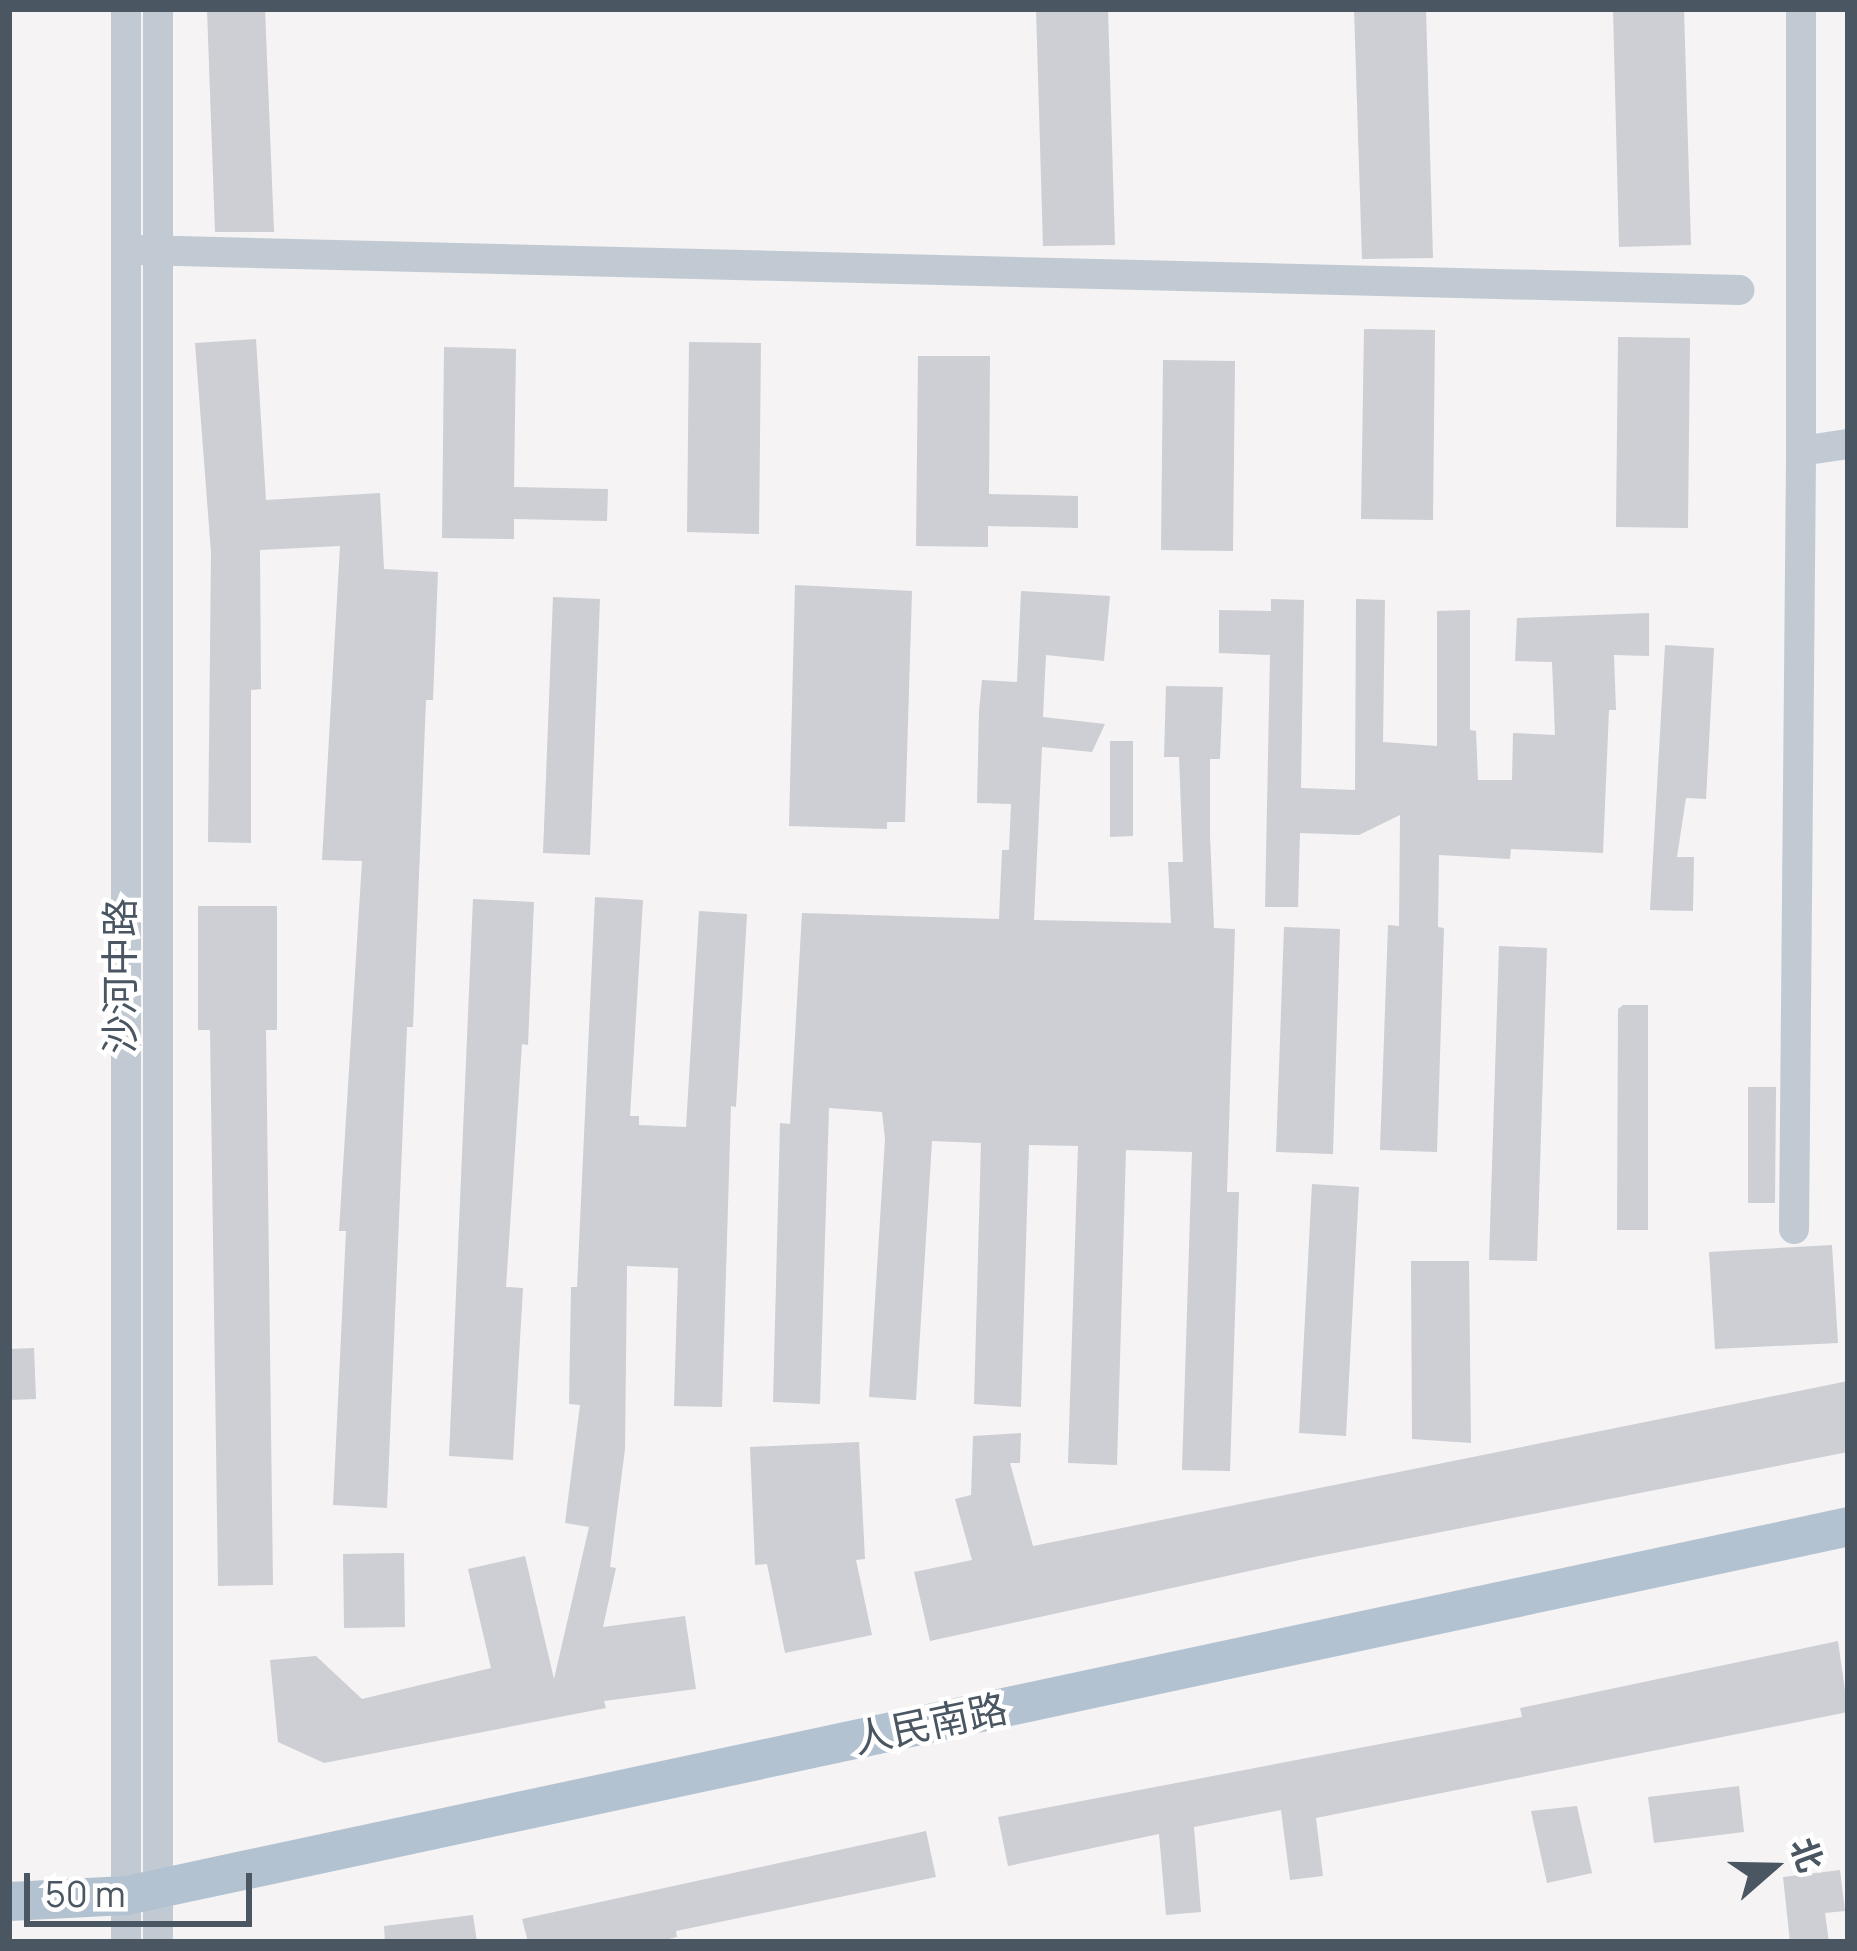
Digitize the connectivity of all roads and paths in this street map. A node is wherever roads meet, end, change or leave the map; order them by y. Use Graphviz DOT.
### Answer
graph roads {
  1 [pos="125,9"];
  2 [pos="158,9"];
  3 [pos="1801,9"];
  4 [pos="126,250"];
  5 [pos="158,250"];
  6 [pos="1740,290"];
  7 [pos="1848,444"];
  8 [pos="1802,451"];
  9 [pos="1794,1228"];
  10 [pos="1848,1526"];
  11 [pos="142,1891"];
  12 [pos="9,1901"];
  13 [pos="126,1942"];
  14 [pos="158,1942"];
  1 -- 4 [label="street, 沙河中路"];
  2 -- 5 [label="street, 沙河中路"];
  3 -- 8 [label="street"];
  4 -- 5 [label="street"];
  4 -- 11 [label="street, 沙河中路"];
  5 -- 6 [label="street"];
  5 -- 11 [label="street, 沙河中路"];
  7 -- 8 [label="street"];
  8 -- 9 [label="street"];
  10 -- 11 [label="main road, 人民南路"];
  11 -- 12 [label="main road, 人民南路"];
  11 -- 13 [label="street, 沙河中路"];
  11 -- 14 [label="street, 沙河中路"];
}
